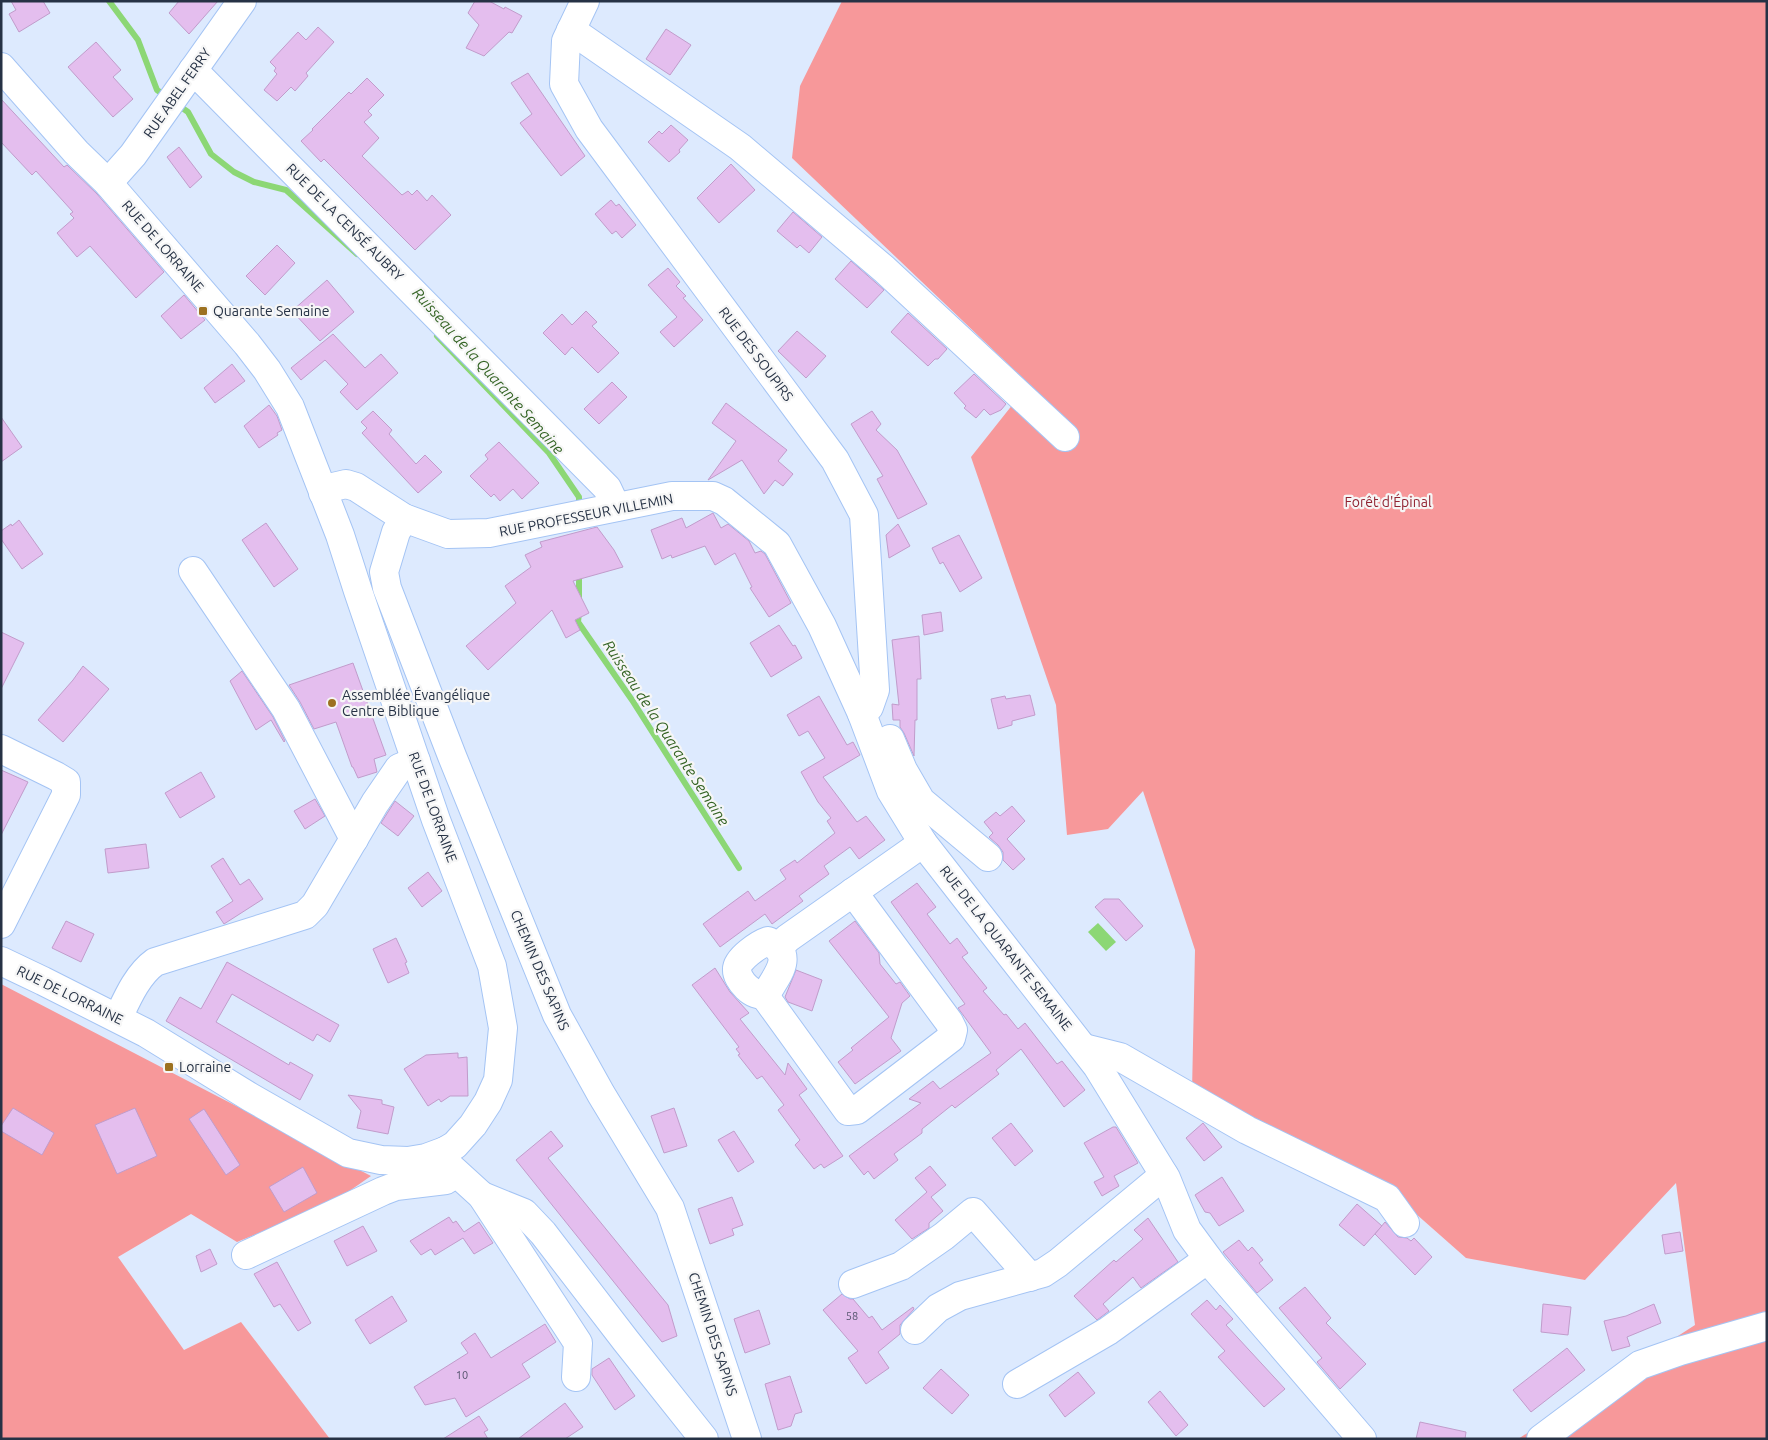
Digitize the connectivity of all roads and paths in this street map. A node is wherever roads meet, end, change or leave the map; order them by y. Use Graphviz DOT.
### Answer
graph roads {
  1 [pos="242,1"];
  2 [pos="585,1"];
  3 [pos="571,30"];
  4 [pos="193,70"];
  5 [pos="2,72"];
  6 [pos="108,183"];
  7 [pos="1065,437"];
  8 [pos="323,493"];
  9 [pos="616,507"];
  10 [pos="404,518"];
  11 [pos="193,571"];
  12 [pos="865,711"];
  13 [pos="1,749"];
  14 [pos="416,761"];
  15 [pos="354,839"];
  16 [pos="923,843"];
  17 [pos="988,857"];
  18 [pos="853,892"];
  19 [pos="1,924"];
  20 [pos="778,947"];
  21 [pos="1,961"];
  22 [pos="764,995"];
  23 [pos="118,1018"];
  24 [pos="1084,1048"];
  25 [pos="450,1162"];
  26 [pos="1164,1175"];
  27 [pos="482,1196"];
  28 [pos="1405,1223"];
  29 [pos="246,1255"];
  30 [pos="1208,1259"];
  31 [pos="1030,1277"];
  32 [pos="853,1284"];
  33 [pos="1767,1326"];
  34 [pos="915,1330"];
  35 [pos="576,1378"];
  36 [pos="1017,1384"];
  37 [pos="704,1439"];
  38 [pos="748,1439"];
  39 [pos="1362,1439"];
  40 [pos="1541,1439"];
  1 -- 4 [label="street, RUE ABEL FERRY"];
  2 -- 3 [label="street, RUE DES SOUPIRS"];
  3 -- 7 [label="street"];
  3 -- 12 [label="street, RUE DES SOUPIRS"];
  4 -- 6 [label="street, RUE ABEL FERRY"];
  4 -- 9 [label="street, RUE DE LA CENSÉ AUBRY"];
  5 -- 6 [label="street, RUE DE LORRAINE"];
  6 -- 8 [label="street, RUE DE LORRAINE"];
  8 -- 10 [label="street, RUE PROFESSEUR VILLEMIN"];
  8 -- 14 [label="street, RUE DE LORRAINE"];
  9 -- 10 [label="street, RUE PROFESSEUR VILLEMIN"];
  9 -- 12 [label="street, RUE PROFESSEUR VILLEMIN"];
  10 -- 38 [label="street, CHEMIN DES SAPINS"];
  11 -- 15 [label="street"];
  12 -- 16 [label="street, RUE DE LA QUARANTE SEMAINE"];
  12 -- 17 [label="street"];
  13 -- 19 [label="street"];
  14 -- 15 [label="street"];
  14 -- 25 [label="street, RUE DE LORRAINE"];
  15 -- 23 [label="street"];
  16 -- 18 [label="street"];
  16 -- 24 [label="street, RUE DE LA QUARANTE SEMAINE"];
  18 -- 20 [label="street"];
  18 -- 22 [label="street"];
  20 -- 22 [label="street"];
  20 -- 22 [label="street"];
  21 -- 23 [label="street, RUE DE LORRAINE"];
  23 -- 25 [label="street, RUE DE LORRAINE"];
  24 -- 26 [label="street, RUE DE LA QUARANTE SEMAINE"];
  24 -- 28 [label="street"];
  25 -- 27 [label="street"];
  25 -- 29 [label="street"];
  26 -- 30 [label="street, RUE DE LA QUARANTE SEMAINE"];
  26 -- 31 [label="street"];
  27 -- 35 [label="street"];
  27 -- 37 [label="street"];
  30 -- 36 [label="street"];
  30 -- 39 [label="street, RUE DE LA QUARANTE SEMAINE"];
  31 -- 32 [label="street"];
  31 -- 34 [label="street"];
  33 -- 40 [label="street"];
}
